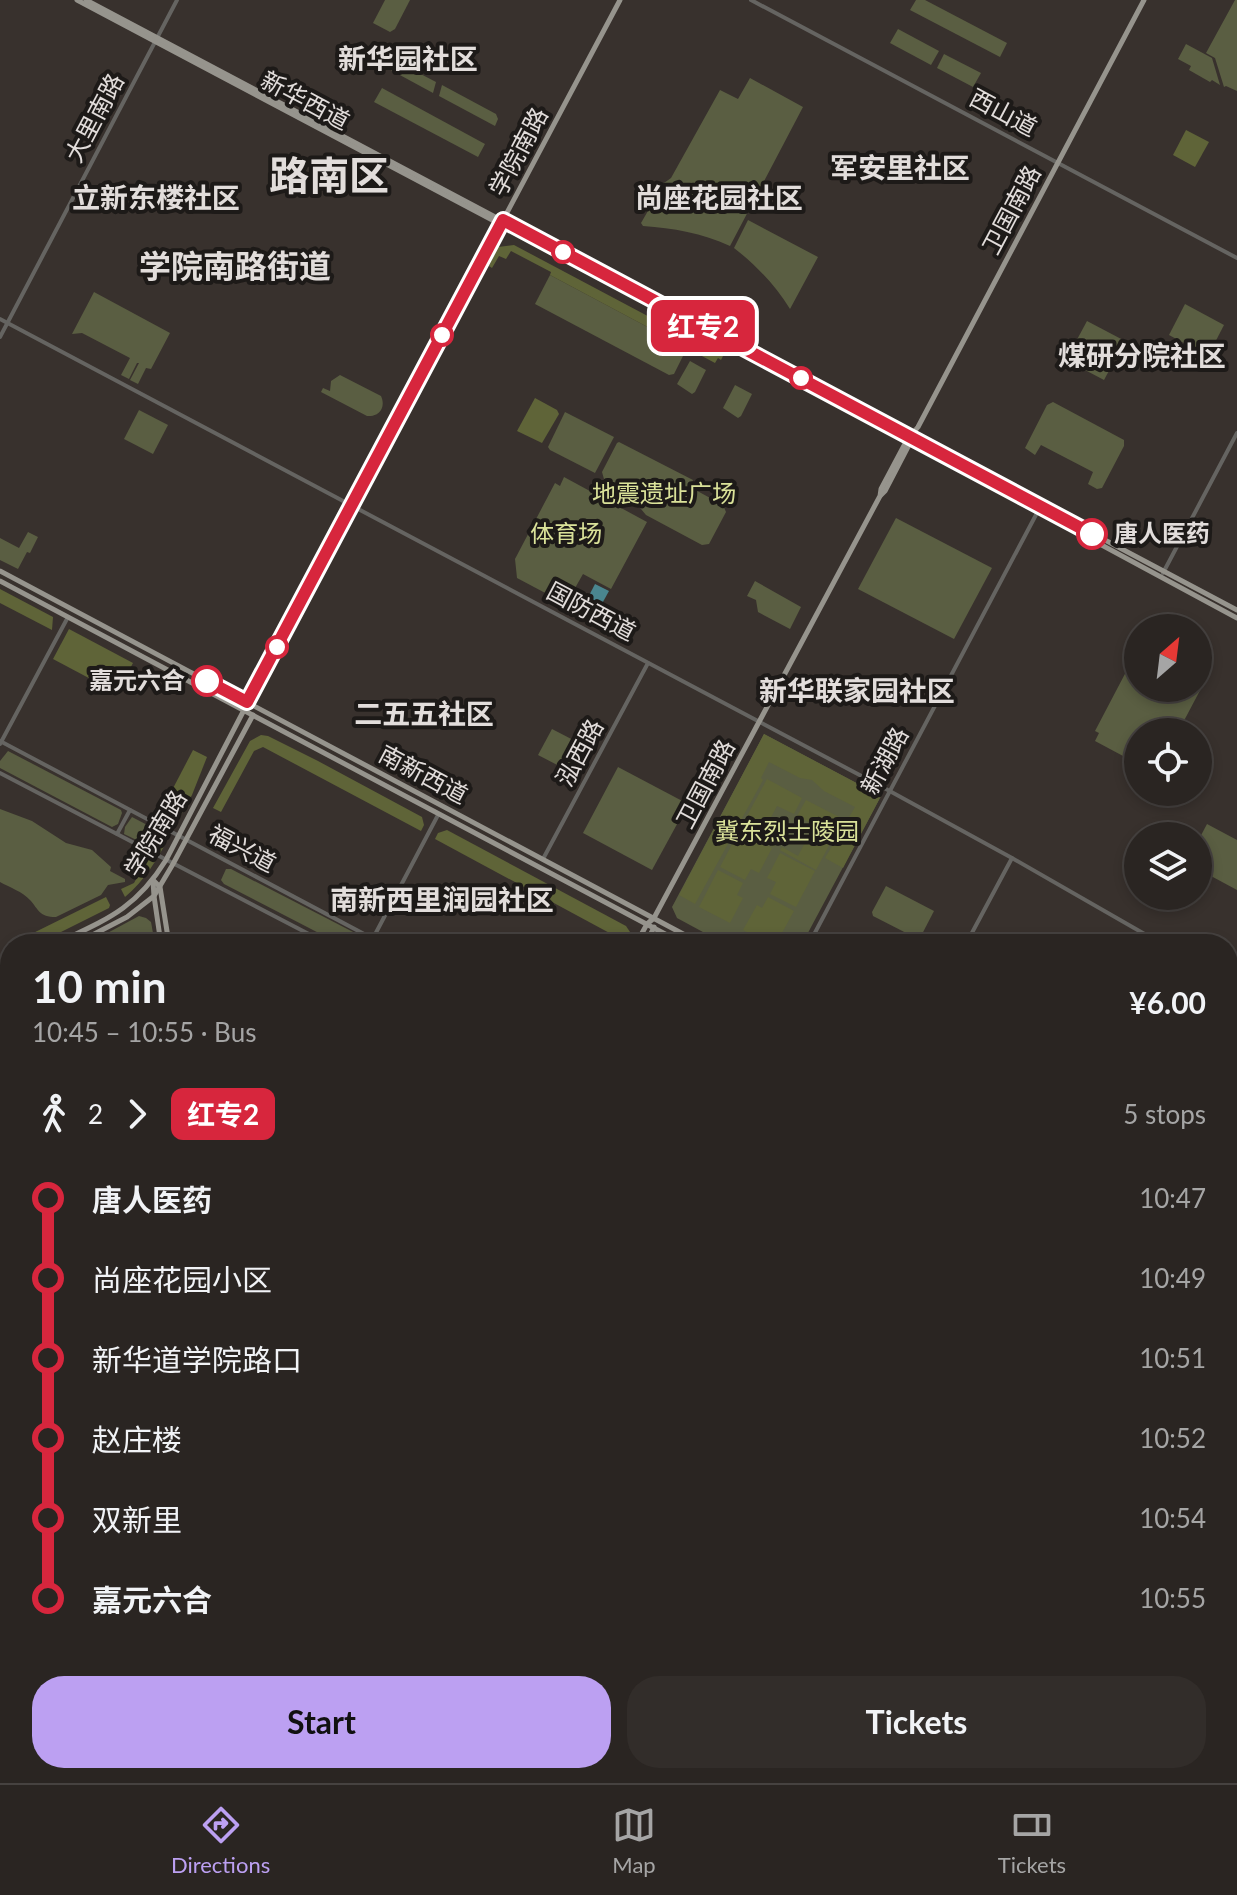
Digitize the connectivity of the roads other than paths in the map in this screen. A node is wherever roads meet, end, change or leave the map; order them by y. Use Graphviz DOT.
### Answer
graph roads {
  1 [pos="77,0"];
  2 [pos="86,0"];
  3 [pos="177,0"];
  4 [pos="620,0"];
  5 [pos="751,0"];
  6 [pos="1144,0"];
  7 [pos="156,40"];
  8 [pos="1057,162"];
  9 [pos="502,223"];
  10 [pos="1237,258"];
  11 [pos="0,319"];
  12 [pos="8,323"];
  13 [pos="0,337"];
  14 [pos="1237,433"];
  15 [pos="910,439"];
  16 [pos="352,506"];
  17 [pos="1038,511"];
  18 [pos="0,571"];
  19 [pos="1162,574"];
  20 [pos="0,581"];
  21 [pos="1237,610"];
  22 [pos="68,617"];
  23 [pos="1237,618"];
  24 [pos="648,663"];
  25 [pos="247,702"];
  26 [pos="244,710"];
  27 [pos="253,715"];
  28 [pos="760,722"];
  29 [pos="0,742"];
  30 [pos="0,773"];
  31 [pos="889,791"];
  32 [pos="130,810"];
  33 [pos="438,815"];
  34 [pos="117,834"];
  35 [pos="179,836"];
  36 [pos="186,839"];
  37 [pos="1012,858"];
  38 [pos="543,859"];
  39 [pos="166,860"];
  40 [pos="173,864"];
  41 [pos="153,880"];
  42 [pos="160,887"];
  43 [pos="154,896"];
  44 [pos="654,918"];
  45 [pos="647,924"];
  46 [pos="654,928"];
  47 [pos="76,934"];
  48 [pos="94,934"];
  49 [pos="160,934"];
  50 [pos="167,934"];
  51 [pos="309,934"];
  52 [pos="359,934"];
  53 [pos="376,934"];
  54 [pos="642,934"];
  55 [pos="651,934"];
  56 [pos="665,934"];
  57 [pos="684,934"];
  58 [pos="814,934"];
  59 [pos="971,934"];
  60 [pos="1145,934"];
  1 -- 7 [label="main road, 新华西道"];
  2 -- 7 [label="main road, 新华西道"];
  3 -- 7 [label="street, 大里南路"];
  4 -- 9 [label="main road, 学院南路"];
  5 -- 8 [label="street, 西山道"];
  6 -- 8 [label="main road, 卫国南路"];
  7 -- 9 [label="main road, 新华西道"];
  7 -- 12 [label="street, 大里南路"];
  8 -- 10 [label="street, 西山道"];
  8 -- 15 [label="main road, 卫国南路"];
  9 -- 15 [label="main road, 新华西道"];
  9 -- 16 [label="main road, 学院南路"];
  11 -- 12 [label="street, 国防西道"];
  12 -- 13 [label="street, 大里南路"];
  12 -- 16 [label="street, 国防西道"];
  14 -- 19 [label="street"];
  15 -- 17 [label="main road, 新华西道"];
  15 -- 19 [label="main road, 新华西道"];
  15 -- 28 [label="main road, 卫国南路"];
  16 -- 24 [label="street, 国防西道"];
  16 -- 25 [label="main road, 学院南路"];
  17 -- 19 [label="main road, 新华西道"];
  17 -- 31 [label="street, 新湖路"];
  18 -- 25 [label="main road, 南新西道"];
  19 -- 21 [label="main road, 新华西道"];
  19 -- 23 [label="main road, 新华西道"];
  20 -- 22 [label="main road, 南新西道"];
  22 -- 26 [label="main road, 南新西道"];
  22 -- 29 [label="street"];
  24 -- 28 [label="street, 国防西道"];
  24 -- 38 [label="street, 泓西路"];
  25 -- 26 [label="main road, 学院南路"];
  25 -- 27 [label="main road"];
  25 -- 38 [label="main road, 南新西道"];
  26 -- 27 [label="main road, 南新西道"];
  26 -- 35 [label="main road, 学院南路"];
  27 -- 33 [label="main road, 南新西道"];
  27 -- 36 [label="main road, 学院南路"];
  28 -- 31 [label="street, 国防西道"];
  28 -- 44 [label="main road, 卫国南路"];
  29 -- 32 [label="street, 福兴道"];
  30 -- 34 [label="street, 福兴道"];
  31 -- 37 [label="street, 国防西道"];
  31 -- 58 [label="street, 新湖路"];
  32 -- 34 [label="street"];
  32 -- 35 [label="street, 福兴道"];
  33 -- 45 [label="main road, 南新西道"];
  33 -- 53 [label="street"];
  34 -- 39 [label="street, 福兴道"];
  35 -- 36 [label="street, 福兴道"];
  35 -- 39 [label="main road, 学院南路"];
  36 -- 40 [label="main road, 学院南路"];
  36 -- 52 [label="street, 福兴道"];
  37 -- 59 [label="street"];
  37 -- 60 [label="street, 国防西道"];
  38 -- 44 [label="main road, 南新西道"];
  39 -- 40 [label="street, 福兴道"];
  39 -- 41 [label="main road, 学院南路"];
  40 -- 42 [label="main road, 学院南路"];
  40 -- 51 [label="street, 福兴道"];
  41 -- 42 [label="main road"];
  41 -- 43 [label="main road"];
  41 -- 47 [label="main road, 学院南路"];
  42 -- 43 [label="main road, 学院南路"];
  42 -- 50 [label="main road"];
  43 -- 48 [label="main road, 学院南路"];
  43 -- 49 [label="main road"];
  44 -- 45 [label="main road, 卫国南路"];
  44 -- 46 [label="main road, 卫国南路"];
  44 -- 57 [label="main road, 南新西道"];
  45 -- 46 [label="main road, 南新西道"];
  45 -- 54 [label="main road, 卫国南路"];
  46 -- 55 [label="main road, 卫国南路"];
  46 -- 56 [label="main road, 南新西道"];
}
